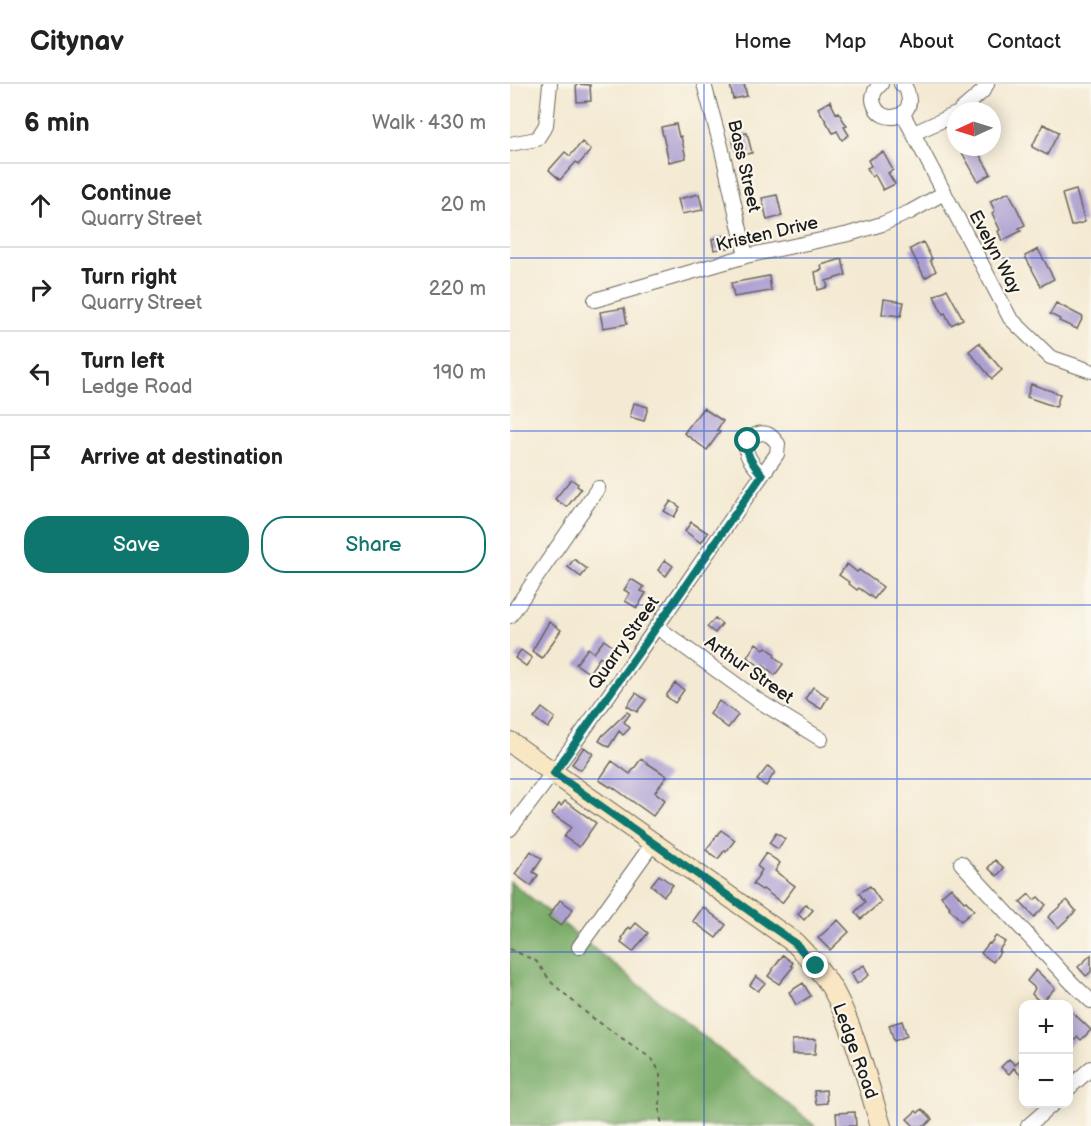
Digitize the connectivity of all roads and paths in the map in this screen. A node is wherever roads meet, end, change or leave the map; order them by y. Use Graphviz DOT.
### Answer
graph roads {
  1 [pos="550,84"];
  2 [pos="704,84"];
  3 [pos="881,84"];
  4 [pos="901,84"];
  5 [pos="987,84"];
  6 [pos="970,102"];
  7 [pos="903,114"];
  8 [pos="947,118"];
  9 [pos="914,133"];
  10 [pos="510,144"];
  11 [pos="944,194"];
  12 [pos="746,256"];
  13 [pos="595,300"];
  14 [pos="1091,371"];
  15 [pos="762,475"];
  16 [pos="598,488"];
  17 [pos="510,616"];
  18 [pos="657,627"];
  19 [pos="821,740"];
  20 [pos="510,742"];
  21 [pos="554,773"];
  22 [pos="510,829"];
  23 [pos="653,843"];
  24 [pos="961,863"];
  25 [pos="579,947"];
  26 [pos="510,949"];
  27 [pos="1091,1001"];
  28 [pos="1091,1068"];
  29 [pos="1073,1084"];
  30 [pos="1048,1108"];
  31 [pos="663,1126"];
  32 [pos="881,1126"];
  33 [pos="1028,1126"];
  1 -- 10 [label="street"];
  2 -- 12 [label="street, Bass Street"];
  3 -- 7 [label="street"];
  4 -- 7 [label="street"];
  5 -- 6 [label="street"];
  7 -- 9 [label="street, Evelyn Way"];
  8 -- 9 [label="street"];
  9 -- 11 [label="street, Evelyn Way"];
  11 -- 12 [label="street, Kristen Drive"];
  11 -- 14 [label="street, Evelyn Way"];
  12 -- 13 [label="street, Kristen Drive"];
  15 -- 18 [label="street, Quarry Street"];
  16 -- 17 [label="street"];
  18 -- 19 [label="street, Arthur Street"];
  18 -- 21 [label="street, Quarry Street"];
  20 -- 21 [label="street, Ledge Road"];
  21 -- 22 [label="street, Quarry Street"];
  21 -- 23 [label="street, Ledge Road"];
  23 -- 25 [label="street"];
  23 -- 32 [label="street, Ledge Road"];
  24 -- 27 [label="street"];
  26 -- 31 [label="path"];
  28 -- 29 [label="street"];
  30 -- 33 [label="street"];
}
